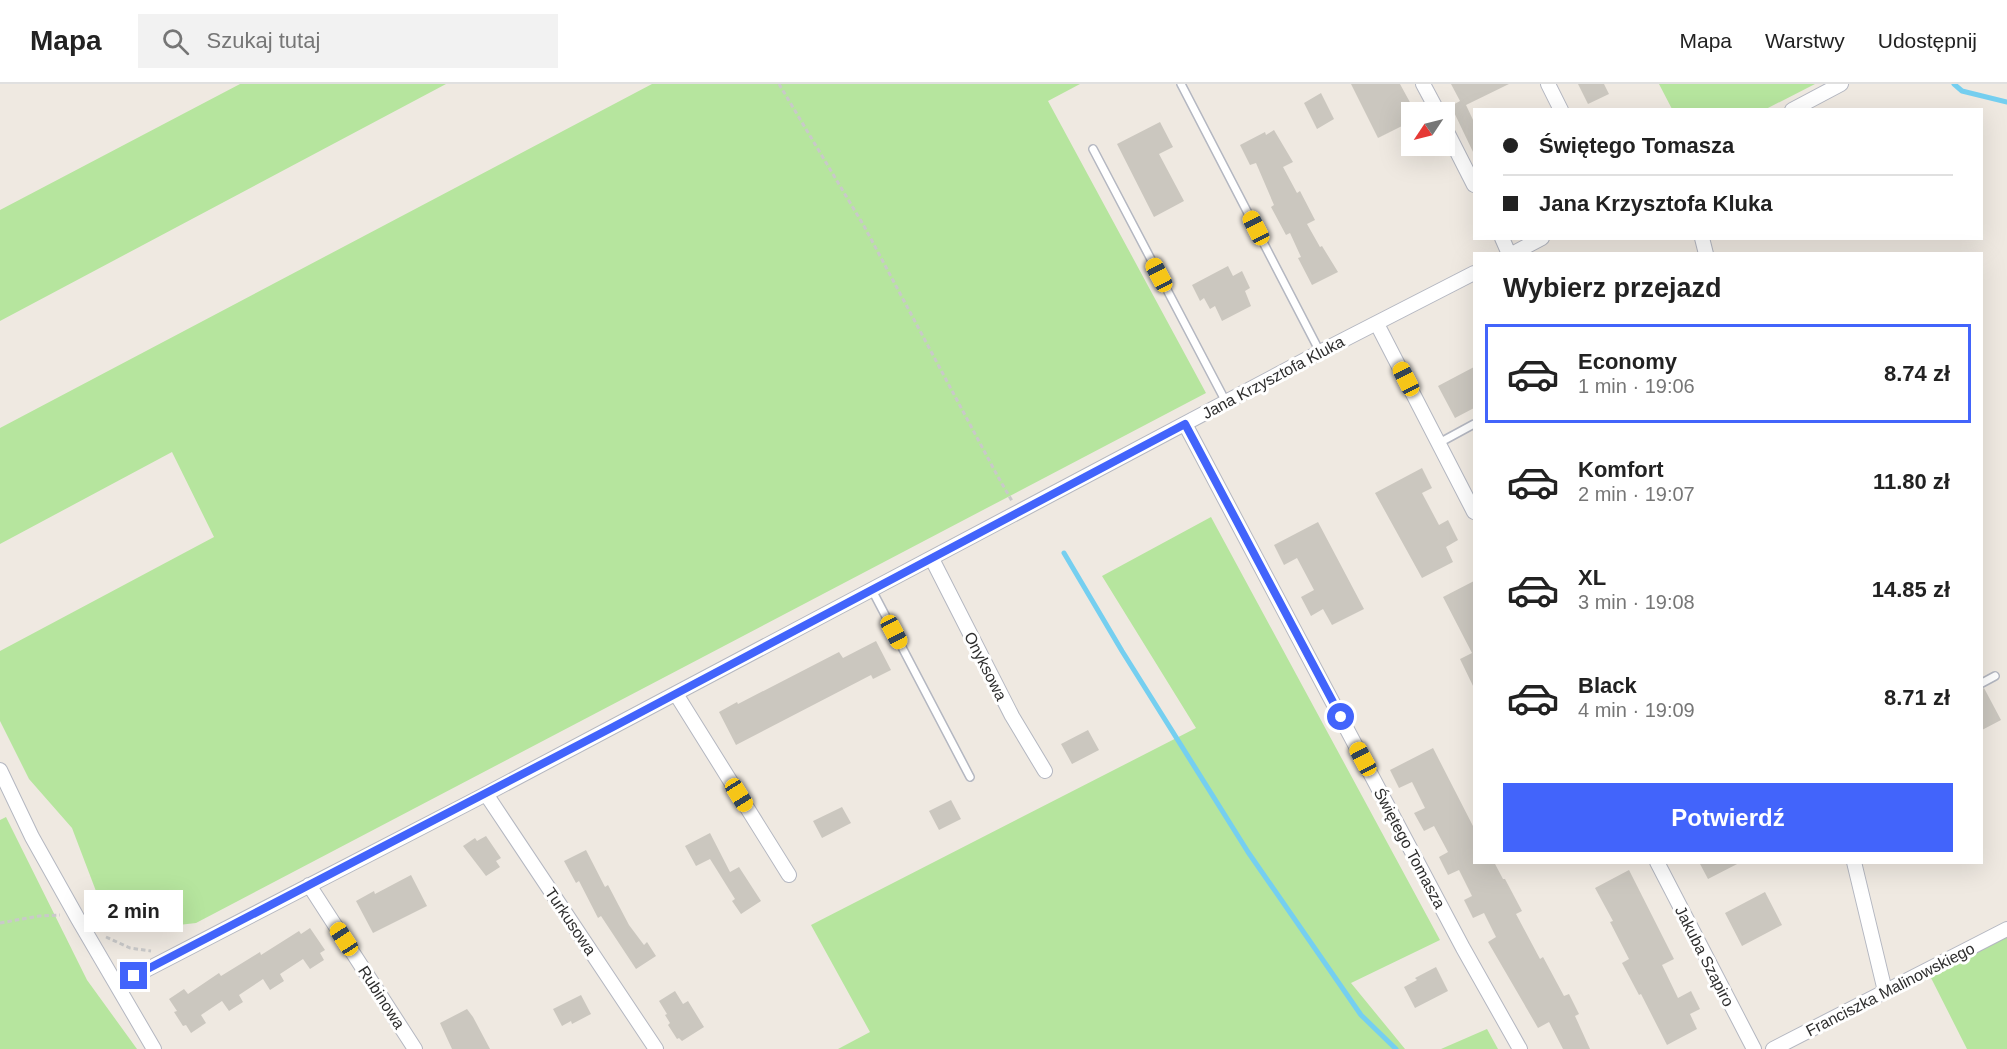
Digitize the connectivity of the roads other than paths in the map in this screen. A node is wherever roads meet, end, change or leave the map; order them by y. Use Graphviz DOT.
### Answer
graph roads {
  1 [pos="1181,84"];
  2 [pos="1423,84"];
  3 [pos="1548,84"];
  4 [pos="1841,84"];
  5 [pos="1433,102"];
  6 [pos="1560,108"];
  7 [pos="1796,108"];
  8 [pos="1093,148"];
  9 [pos="1455,148"];
  10 [pos="1473,183"];
  11 [pos="1538,240"];
  12 [pos="1515,252"];
  13 [pos="1473,274"];
  14 [pos="1377,324"];
  15 [pos="1320,352"];
  16 [pos="1226,402"];
  17 [pos="1185,424"];
  18 [pos="1473,425"];
  19 [pos="1438,443"];
  20 [pos="1473,510"];
  21 [pos="932,559"];
  22 [pos="872,590"];
  23 [pos="1995,676"];
  24 [pos="1983,682"];
  25 [pos="676,694"];
  26 [pos="0,770"];
  27 [pos="1045,771"];
  28 [pos="970,777"];
  29 [pos="486,794"];
  30 [pos="1658,864"];
  31 [pos="1854,864"];
  32 [pos="789,875"];
  33 [pos="309,885"];
  34 [pos="2007,929"];
  35 [pos="117,985"];
  36 [pos="1885,991"];
  37 [pos="154,1049"];
  38 [pos="415,1049"];
  39 [pos="656,1049"];
  40 [pos="1520,1049"];
  41 [pos="1754,1049"];
  42 [pos="1773,1049"];
  1 -- 15 [label="lane"];
  2 -- 5 [label="street"];
  3 -- 6 [label="street"];
  4 -- 7 [label="street"];
  8 -- 16 [label="lane"];
  9 -- 10 [label="street"];
  11 -- 12 [label="street"];
  13 -- 14 [label="street, Jana Krzysztofa Kluka"];
  14 -- 15 [label="street, Jana Krzysztofa Kluka"];
  14 -- 19 [label="street"];
  15 -- 16 [label="street, Jana Krzysztofa Kluka"];
  16 -- 17 [label="street, Jana Krzysztofa Kluka"];
  17 -- 21 [label="street, Jana Krzysztofa Kluka"];
  17 -- 40 [label="street, Świętego Tomasza"];
  18 -- 19 [label="lane"];
  19 -- 20 [label="street"];
  21 -- 22 [label="street, Jana Krzysztofa Kluka"];
  21 -- 27 [label="street, Onyksowa"];
  22 -- 25 [label="street, Jana Krzysztofa Kluka"];
  22 -- 28 [label="lane"];
  23 -- 24 [label="lane"];
  25 -- 29 [label="street, Jana Krzysztofa Kluka"];
  25 -- 32 [label="street"];
  26 -- 35 [label="street"];
  29 -- 33 [label="street, Jana Krzysztofa Kluka"];
  29 -- 39 [label="street, Turkusowa"];
  30 -- 41 [label="street, Jakuba Szapiro"];
  31 -- 36 [label="street"];
  33 -- 35 [label="street, Jana Krzysztofa Kluka"];
  33 -- 38 [label="street, Rubinowa"];
  34 -- 36 [label="street, Franciszka Malinowskiego"];
  35 -- 37 [label="street"];
  36 -- 42 [label="street, Franciszka Malinowskiego"];
}
